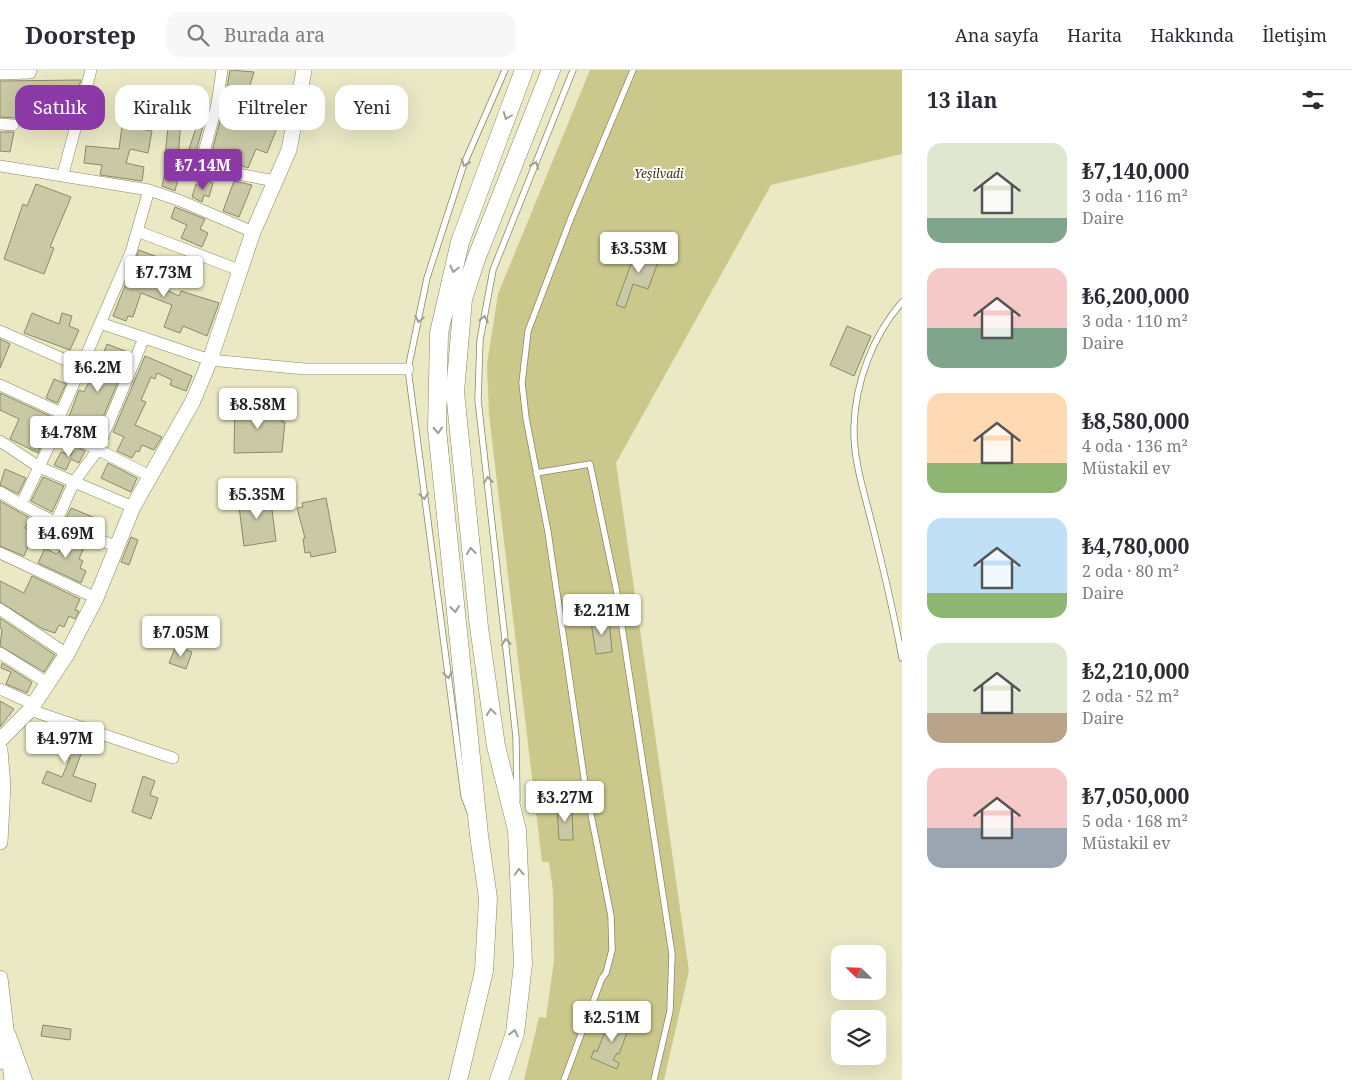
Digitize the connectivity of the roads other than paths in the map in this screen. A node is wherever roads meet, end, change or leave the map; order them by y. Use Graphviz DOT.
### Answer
graph roads {
  1 [pos="31,70"];
  2 [pos="91,70"];
  3 [pos="222,70"];
  4 [pos="304,70"];
  5 [pos="504,70"];
  6 [pos="524,70"];
  7 [pos="551,70"];
  8 [pos="574,70"];
  9 [pos="633,70"];
  10 [pos="0,74"];
  11 [pos="0,124"];
  12 [pos="13,125"];
  13 [pos="0,166"];
  14 [pos="63,174"];
  15 [pos="275,181"];
  16 [pos="148,190"];
  17 [pos="137,231"];
  18 [pos="253,232"];
  19 [pos="239,270"];
  20 [pos="902,302"];
  21 [pos="100,323"];
  22 [pos="0,331"];
  23 [pos="144,338"];
  24 [pos="210,360"];
  25 [pos="81,367"];
  26 [pos="408,369"];
  27 [pos="0,385"];
  28 [pos="61,413"];
  29 [pos="57,429"];
  30 [pos="0,441"];
  31 [pos="97,451"];
  32 [pos="39,467"];
  33 [pos="536,473"];
  34 [pos="152,477"];
  35 [pos="74,482"];
  36 [pos="0,492"];
  37 [pos="21,505"];
  38 [pos="133,507"];
  39 [pos="56,522"];
  40 [pos="116,546"];
  41 [pos="0,553"];
  42 [pos="96,598"];
  43 [pos="0,609"];
  44 [pos="0,653"];
  45 [pos="68,654"];
  46 [pos="902,658"];
  47 [pos="49,684"];
  48 [pos="0,689"];
  49 [pos="32,707"];
  50 [pos="0,740"];
  51 [pos="0,750"];
  52 [pos="173,758"];
  53 [pos="517,830"];
  54 [pos="479,835"];
  55 [pos="0,842"];
  56 [pos="0,978"];
  57 [pos="7,1036"];
  58 [pos="0,1060"];
  59 [pos="12,1080"];
  60 [pos="23,1080"];
  61 [pos="458,1080"];
  62 [pos="499,1080"];
  63 [pos="564,1080"];
  64 [pos="654,1080"];
  1 -- 10 [label="street"];
  2 -- 14 [label="street"];
  3 -- 15 [label="street"];
  4 -- 15 [label="street"];
  5 -- 26 [label="lane, one-way"];
  6 -- 54 [label="main road, one-way"];
  53 -- 7 [label="main road, one-way"];
  53 -- 8 [label="lane, one-way"];
  9 -- 33 [label="lane"];
  11 -- 12 [label="street"];
  13 -- 14 [label="street"];
  14 -- 16 [label="street"];
  15 -- 18 [label="street"];
  16 -- 17 [label="street"];
  16 -- 18 [label="street"];
  17 -- 19 [label="street"];
  17 -- 21 [label="street"];
  18 -- 19 [label="street"];
  19 -- 24 [label="street"];
  20 -- 46 [label="lane"];
  21 -- 23 [label="street"];
  21 -- 25 [label="street"];
  22 -- 25 [label="street"];
  23 -- 24 [label="street"];
  23 -- 31 [label="street"];
  24 -- 26 [label="street"];
  24 -- 34 [label="street"];
  25 -- 28 [label="street"];
  26 -- 54 [label="lane, one-way"];
  27 -- 28 [label="street"];
  28 -- 29 [label="street"];
  29 -- 31 [label="street"];
  29 -- 32 [label="street"];
  30 -- 32 [label="street"];
  31 -- 34 [label="street"];
  31 -- 35 [label="street"];
  32 -- 35 [label="street"];
  32 -- 37 [label="street"];
  33 -- 63 [label="lane"];
  33 -- 64 [label="lane"];
  34 -- 38 [label="street"];
  35 -- 38 [label="street"];
  35 -- 39 [label="street"];
  36 -- 37 [label="street"];
  37 -- 39 [label="street"];
  38 -- 40 [label="street"];
  39 -- 40 [label="street"];
  40 -- 42 [label="street"];
  41 -- 42 [label="street"];
  42 -- 45 [label="street"];
  43 -- 45 [label="street"];
  44 -- 47 [label="street"];
  45 -- 47 [label="street"];
  47 -- 49 [label="street"];
  48 -- 49 [label="street"];
  49 -- 50 [label="street"];
  49 -- 52 [label="street"];
  51 -- 55 [label="street"];
  62 -- 53 [label="main road, one-way"];
  54 -- 61 [label="main road"];
  56 -- 57 [label="street"];
  57 -- 58 [label="main road"];
  57 -- 59 [label="street"];
  57 -- 60 [label="main road"];
}
